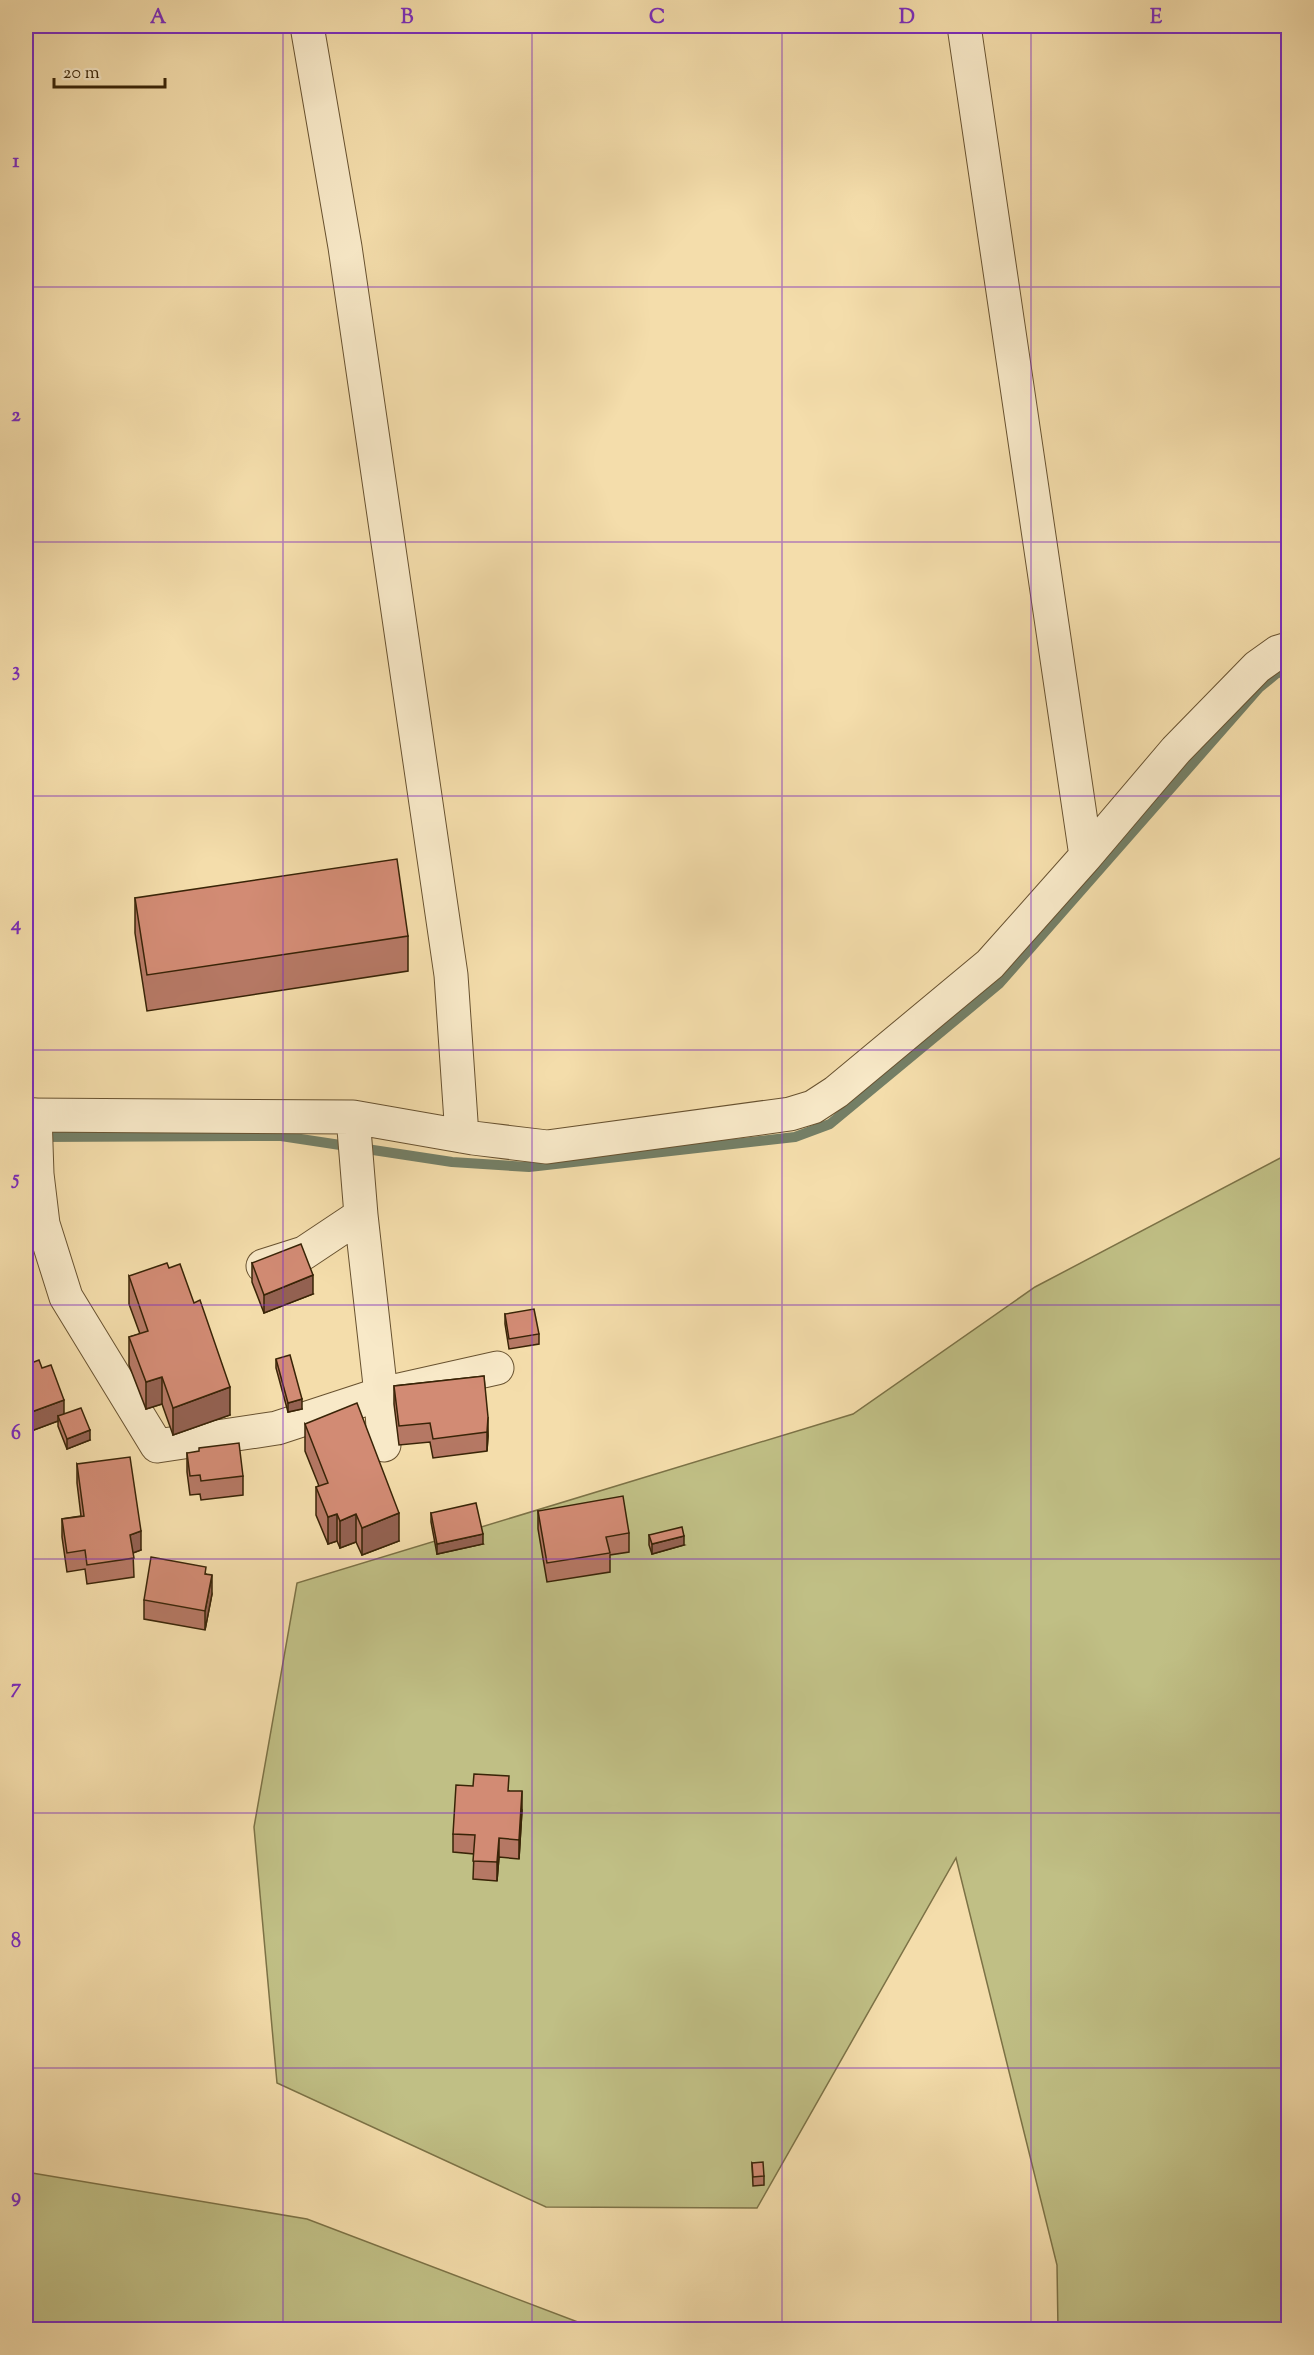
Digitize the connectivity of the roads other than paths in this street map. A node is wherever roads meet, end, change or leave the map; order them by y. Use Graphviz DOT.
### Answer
graph roads {
  1 [pos="307,26"];
  2 [pos="964,26"];
  3 [pos="1288,649"];
  4 [pos="1086,856"];
  5 [pos="33,1126"];
  6 [pos="355,1136"];
  7 [pos="462,1136"];
  8 [pos="361,1215"];
  9 [pos="34,1229"];
  10 [pos="263,1266"];
  11 [pos="497,1368"];
  12 [pos="381,1394"];
  13 [pos="384,1445"];
  1 -- 7 [label="street"];
  2 -- 4 [label="street"];
  3 -- 4 [label="street"];
  4 -- 7 [label="street"];
  5 -- 6 [label="street"];
  5 -- 9 [label="street"];
  6 -- 7 [label="street"];
  6 -- 8 [label="street"];
  8 -- 10 [label="street"];
  8 -- 12 [label="street"];
  9 -- 12 [label="street"];
  11 -- 12 [label="street"];
  12 -- 13 [label="street"];
}
